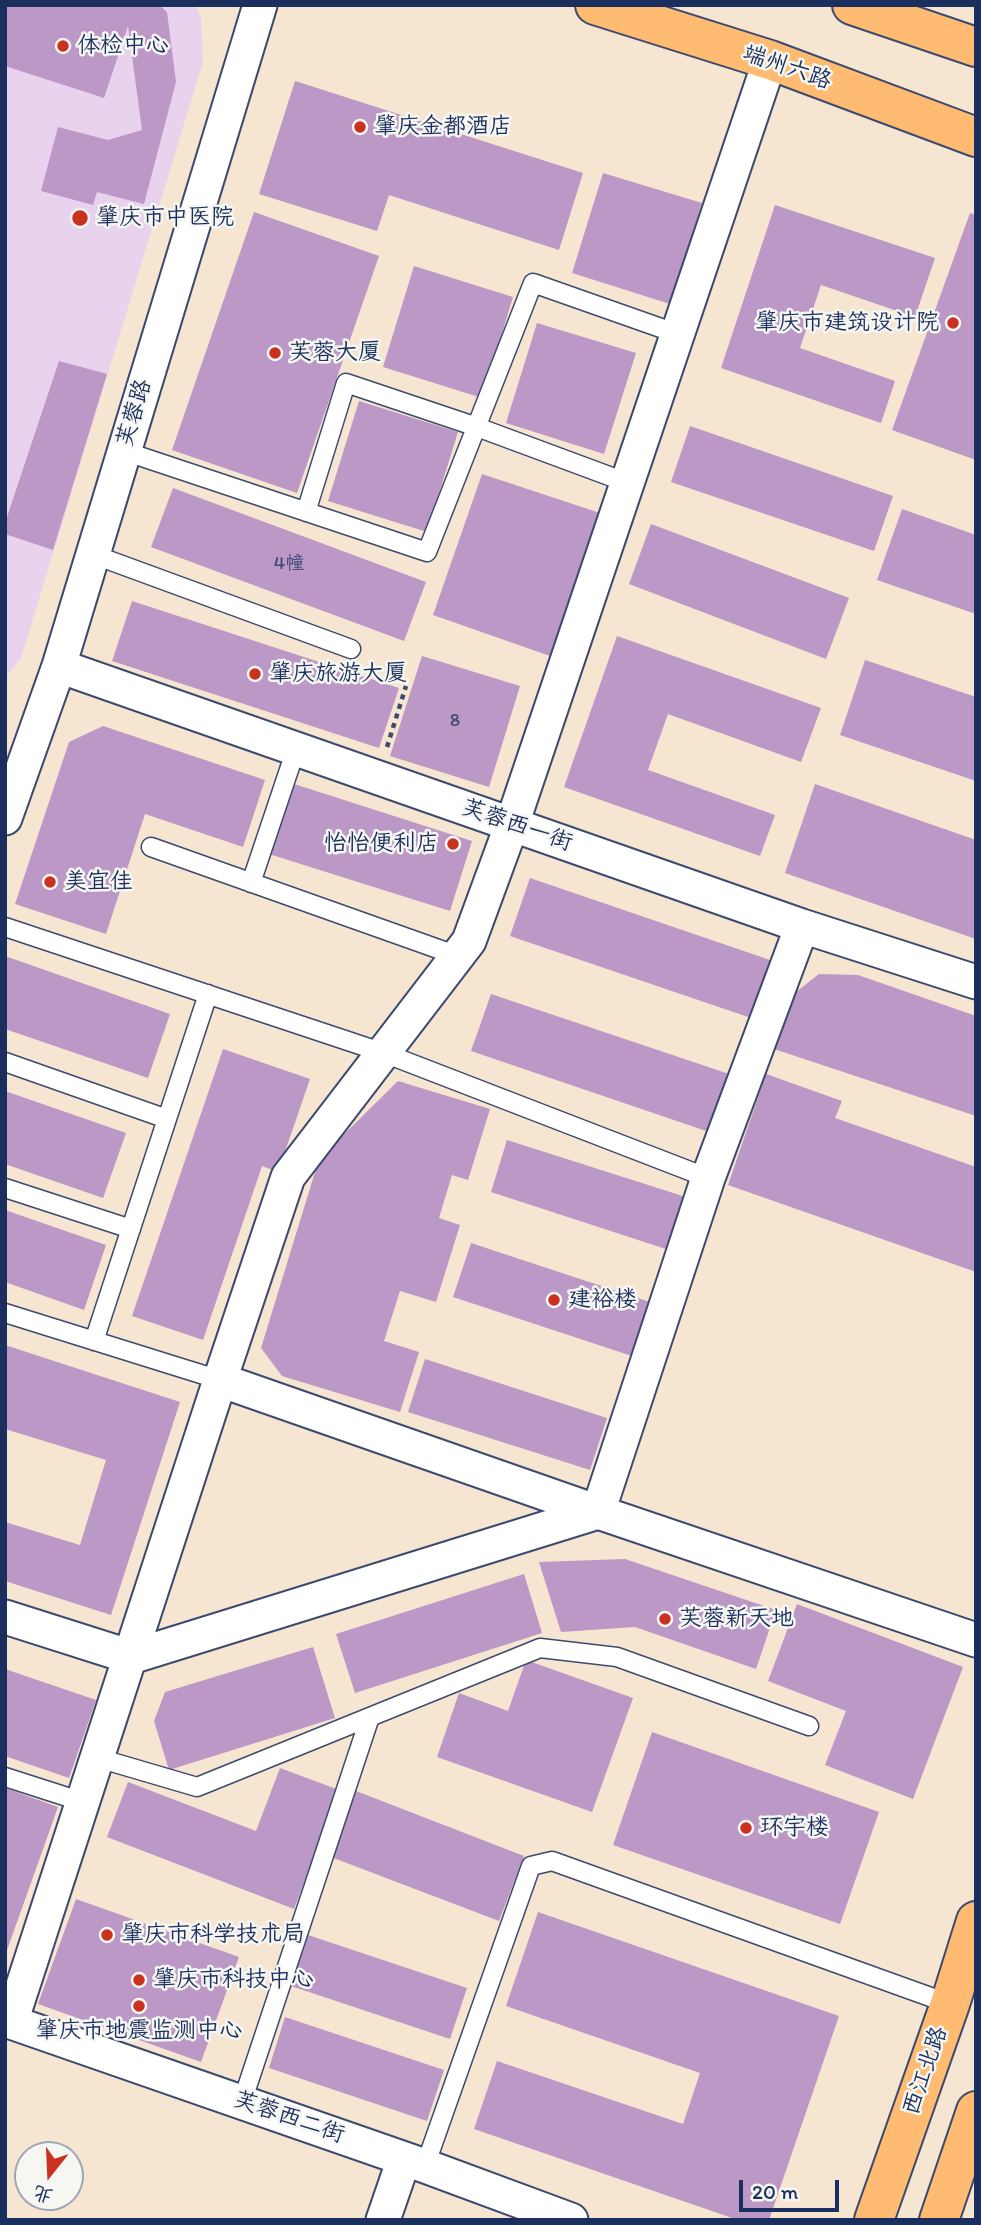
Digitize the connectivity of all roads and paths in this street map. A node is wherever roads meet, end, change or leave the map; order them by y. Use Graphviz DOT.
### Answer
graph roads {
  1 [pos="260,5"];
  2 [pos="595,5"];
  3 [pos="852,5"];
  4 [pos="976,47"];
  5 [pos="770,60"];
  6 [pos="976,137"];
  7 [pos="678,334"];
  8 [pos="477,427"];
  9 [pos="124,451"];
  10 [pos="628,483"];
  11 [pos="306,512"];
  12 [pos="92,554"];
  13 [pos="351,649"];
  14 [pos="59,666"];
  15 [pos="406,686"];
  16 [pos="296,749"];
  17 [pos="377,777"];
  18 [pos="6,814"];
  19 [pos="512,824"];
  20 [pos="151,847"];
  21 [pos="251,883"];
  22 [pos="802,926"];
  23 [pos="5,927"];
  24 [pos="458,956"];
  25 [pos="976,982"];
  26 [pos="208,994"];
  27 [pos="384,1053"];
  28 [pos="5,1062"];
  29 [pos="167,1119"];
  30 [pos="708,1178"];
  31 [pos="5,1188"];
  32 [pos="131,1229"];
  33 [pos="5,1312"];
  34 [pos="94,1341"];
  35 [pos="220,1380"];
  36 [pos="598,1513"];
  37 [pos="5,1617"];
  38 [pos="976,1640"];
  39 [pos="131,1657"];
  40 [pos="370,1717"];
  41 [pos="809,1726"];
  42 [pos="98,1758"];
  43 [pos="5,1776"];
  44 [pos="83,1802"];
  45 [pos="976,1921"];
  46 [pos="950,2004"];
  47 [pos="8,2021"];
  48 [pos="242,2102"];
  49 [pos="976,2111"];
  50 [pos="414,2162"];
  51 [pos="383,2220"];
  52 [pos="571,2220"];
  53 [pos="874,2220"];
  54 [pos="939,2220"];
  1 -- 9 [label="street, 芙蓉路"];
  2 -- 5 [label="main road, 端州六路"];
  3 -- 4 [label="main road"];
  5 -- 6 [label="main road, 端州六路"];
  5 -- 7 [label="street"];
  7 -- 8 [label="lane"];
  7 -- 10 [label="street"];
  8 -- 10 [label="lane"];
  8 -- 11 [label="lane"];
  8 -- 11 [label="lane"];
  9 -- 11 [label="lane"];
  9 -- 12 [label="street, 芙蓉路"];
  10 -- 19 [label="street"];
  12 -- 13 [label="lane"];
  12 -- 14 [label="street, 芙蓉路"];
  14 -- 16 [label="street, 芙蓉西一街"];
  14 -- 18 [label="street, 芙蓉路"];
  15 -- 17 [label="path"];
  16 -- 17 [label="street, 芙蓉西一街"];
  16 -- 21 [label="lane"];
  17 -- 19 [label="street, 芙蓉西一街"];
  19 -- 22 [label="street, 芙蓉西一街"];
  19 -- 24 [label="street"];
  20 -- 21 [label="lane"];
  21 -- 24 [label="lane"];
  22 -- 25 [label="street, 芙蓉西一街"];
  22 -- 30 [label="street"];
  23 -- 26 [label="lane"];
  24 -- 27 [label="street"];
  26 -- 27 [label="lane"];
  26 -- 29 [label="lane"];
  27 -- 30 [label="lane"];
  27 -- 35 [label="street"];
  28 -- 29 [label="lane"];
  29 -- 32 [label="lane"];
  30 -- 36 [label="street"];
  31 -- 32 [label="lane"];
  32 -- 34 [label="lane"];
  33 -- 34 [label="lane"];
  34 -- 35 [label="lane"];
  35 -- 36 [label="street"];
  35 -- 39 [label="street"];
  36 -- 38 [label="street"];
  36 -- 39 [label="street"];
  37 -- 39 [label="street"];
  39 -- 42 [label="street"];
  40 -- 41 [label="lane"];
  40 -- 42 [label="lane"];
  40 -- 48 [label="lane"];
  42 -- 44 [label="street"];
  43 -- 44 [label="lane"];
  44 -- 47 [label="street"];
  45 -- 46 [label="main road, 西江北路"];
  46 -- 50 [label="lane"];
  46 -- 53 [label="main road, 西江北路"];
  47 -- 48 [label="street, 芙蓉西二街"];
  48 -- 50 [label="street, 芙蓉西二街"];
  49 -- 54 [label="main road"];
  50 -- 51 [label="street"];
  50 -- 52 [label="street, 芙蓉西二街"];
}
